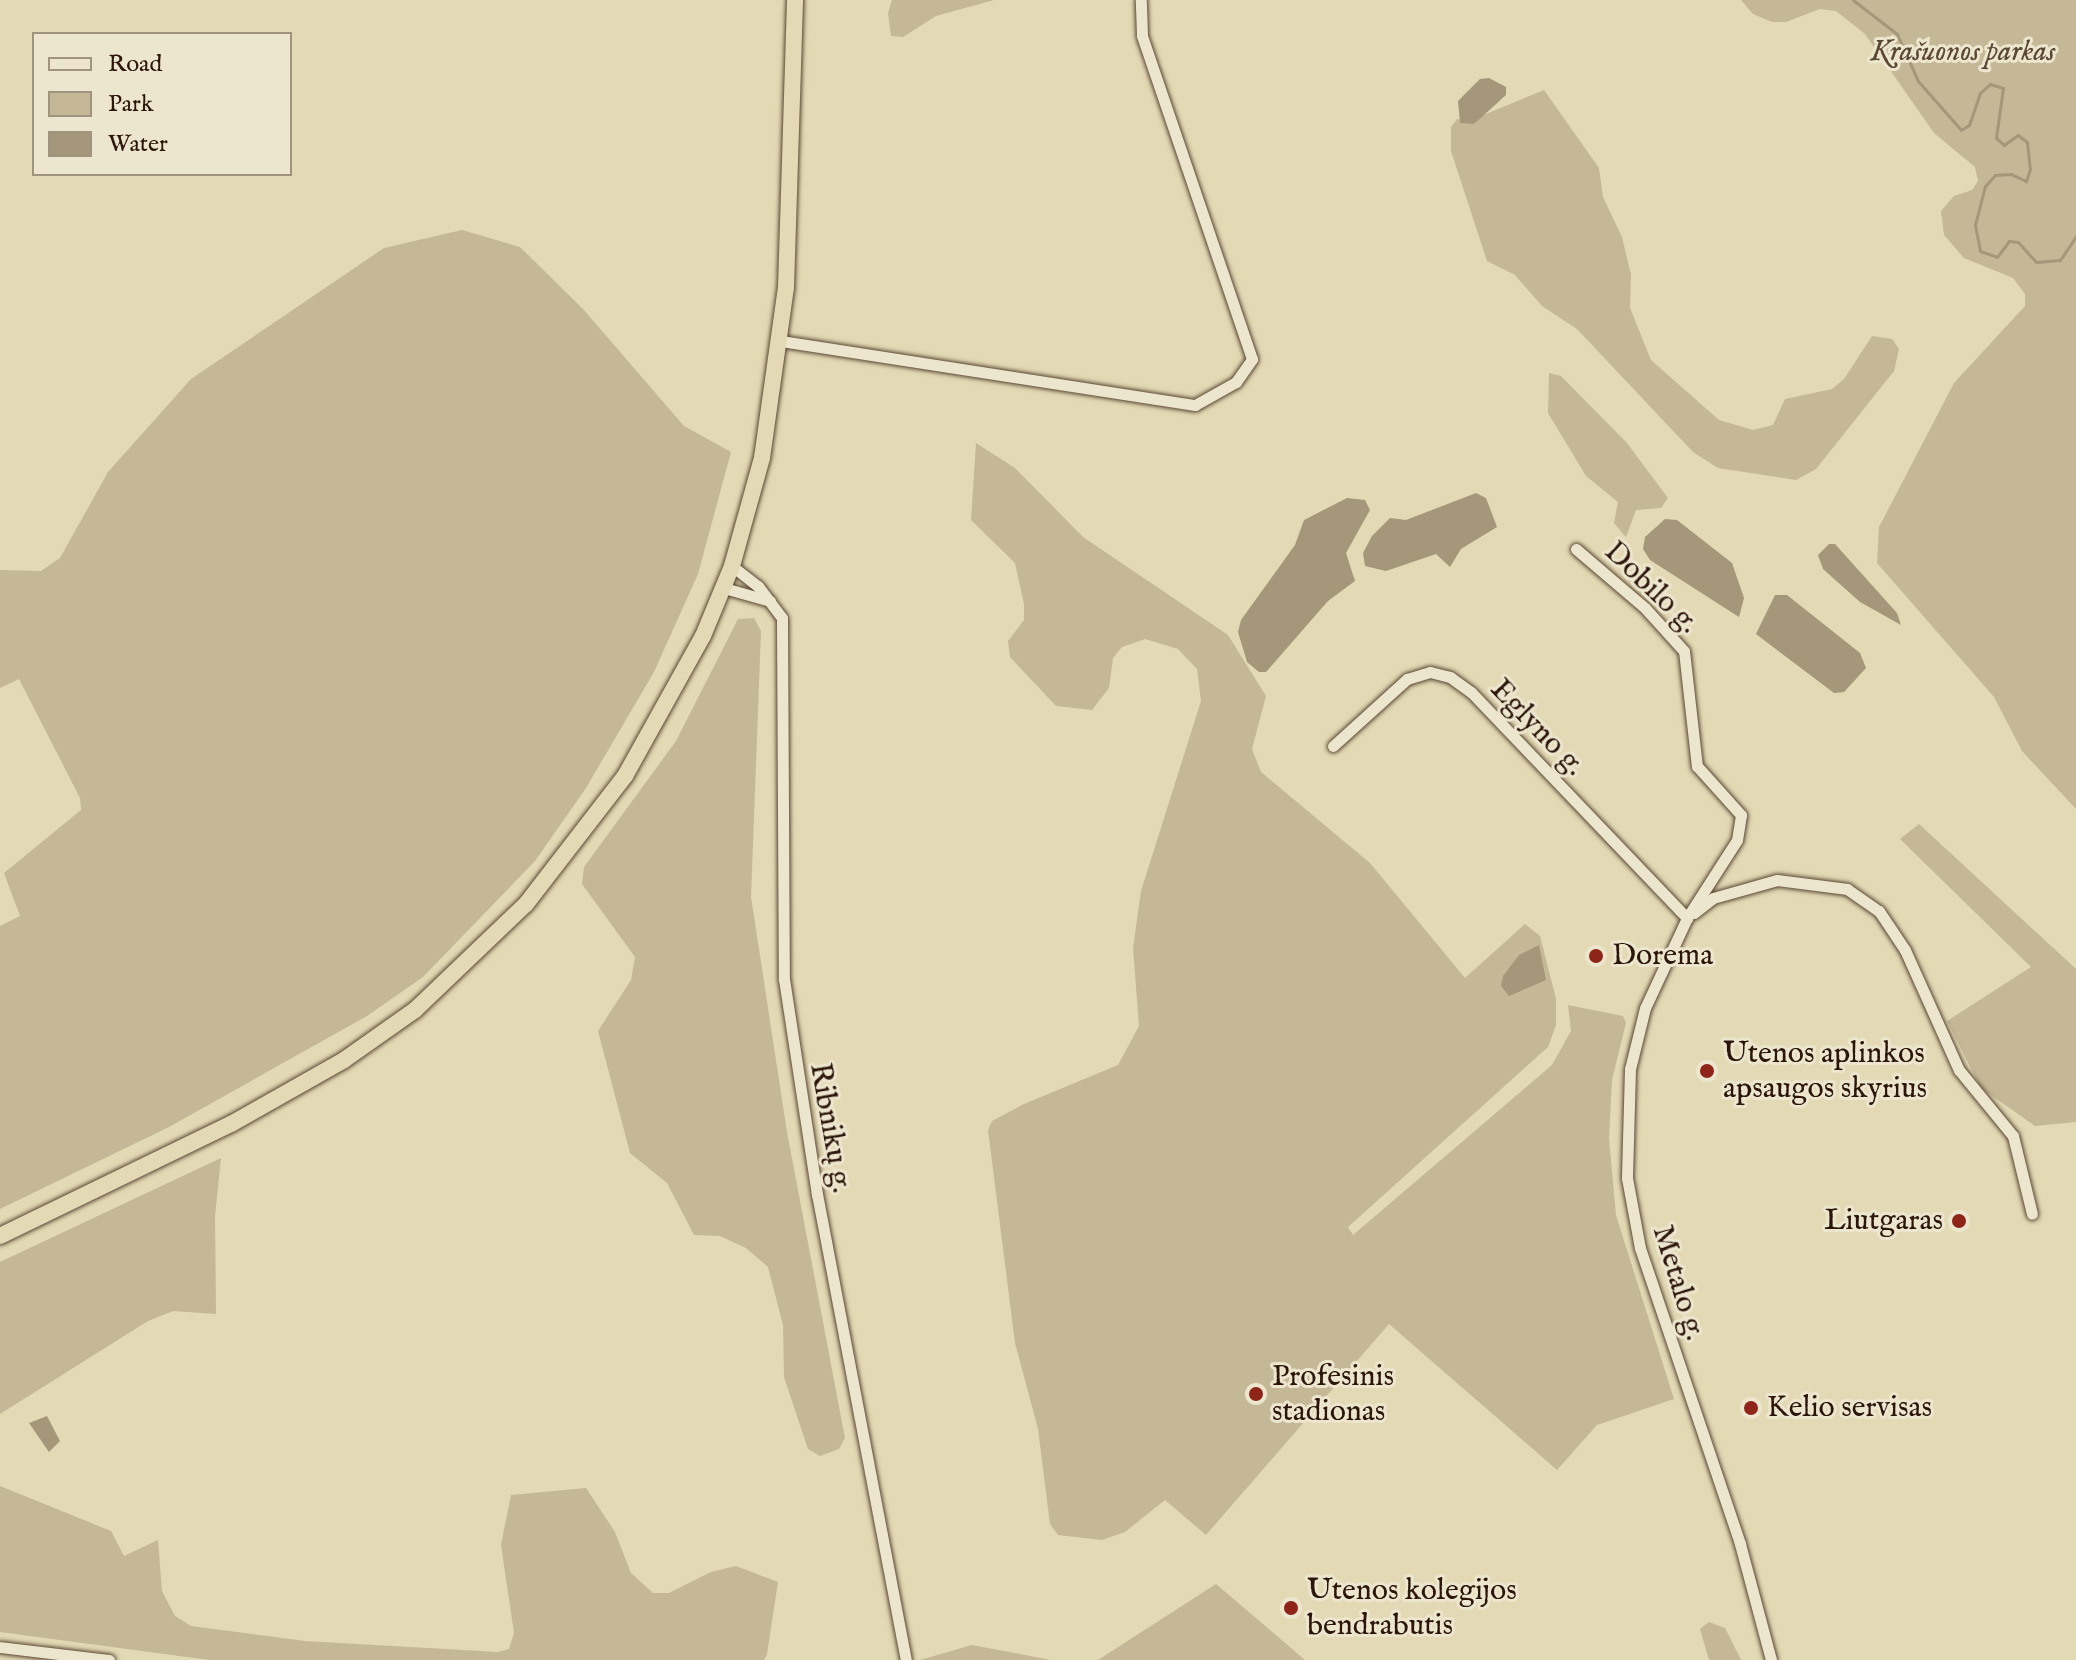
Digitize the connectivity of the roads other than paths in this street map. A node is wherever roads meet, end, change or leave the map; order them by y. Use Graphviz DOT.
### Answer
graph roads {
  1 [pos="795,0"];
  2 [pos="1141,0"];
  3 [pos="781,341"];
  4 [pos="1576,549"];
  5 [pos="732,566"];
  6 [pos="724,588"];
  7 [pos="771,601"];
  8 [pos="1333,746"];
  9 [pos="1687,918"];
  10 [pos="2032,1214"];
  11 [pos="0,1236"];
  12 [pos="0,1647"];
  13 [pos="109,1660"];
  14 [pos="906,1660"];
  15 [pos="1771,1660"];
  1 -- 3 [label="highway"];
  2 -- 3 [label="street"];
  3 -- 5 [label="highway"];
  4 -- 9 [label="street, Dobilo g."];
  5 -- 6 [label="highway"];
  5 -- 7 [label="street"];
  6 -- 7 [label="street"];
  6 -- 11 [label="highway"];
  7 -- 14 [label="street, Ribnikų g."];
  8 -- 9 [label="street, Eglyno g."];
  9 -- 10 [label="street"];
  9 -- 15 [label="street, Metalo g."];
  12 -- 13 [label="street"];
}
